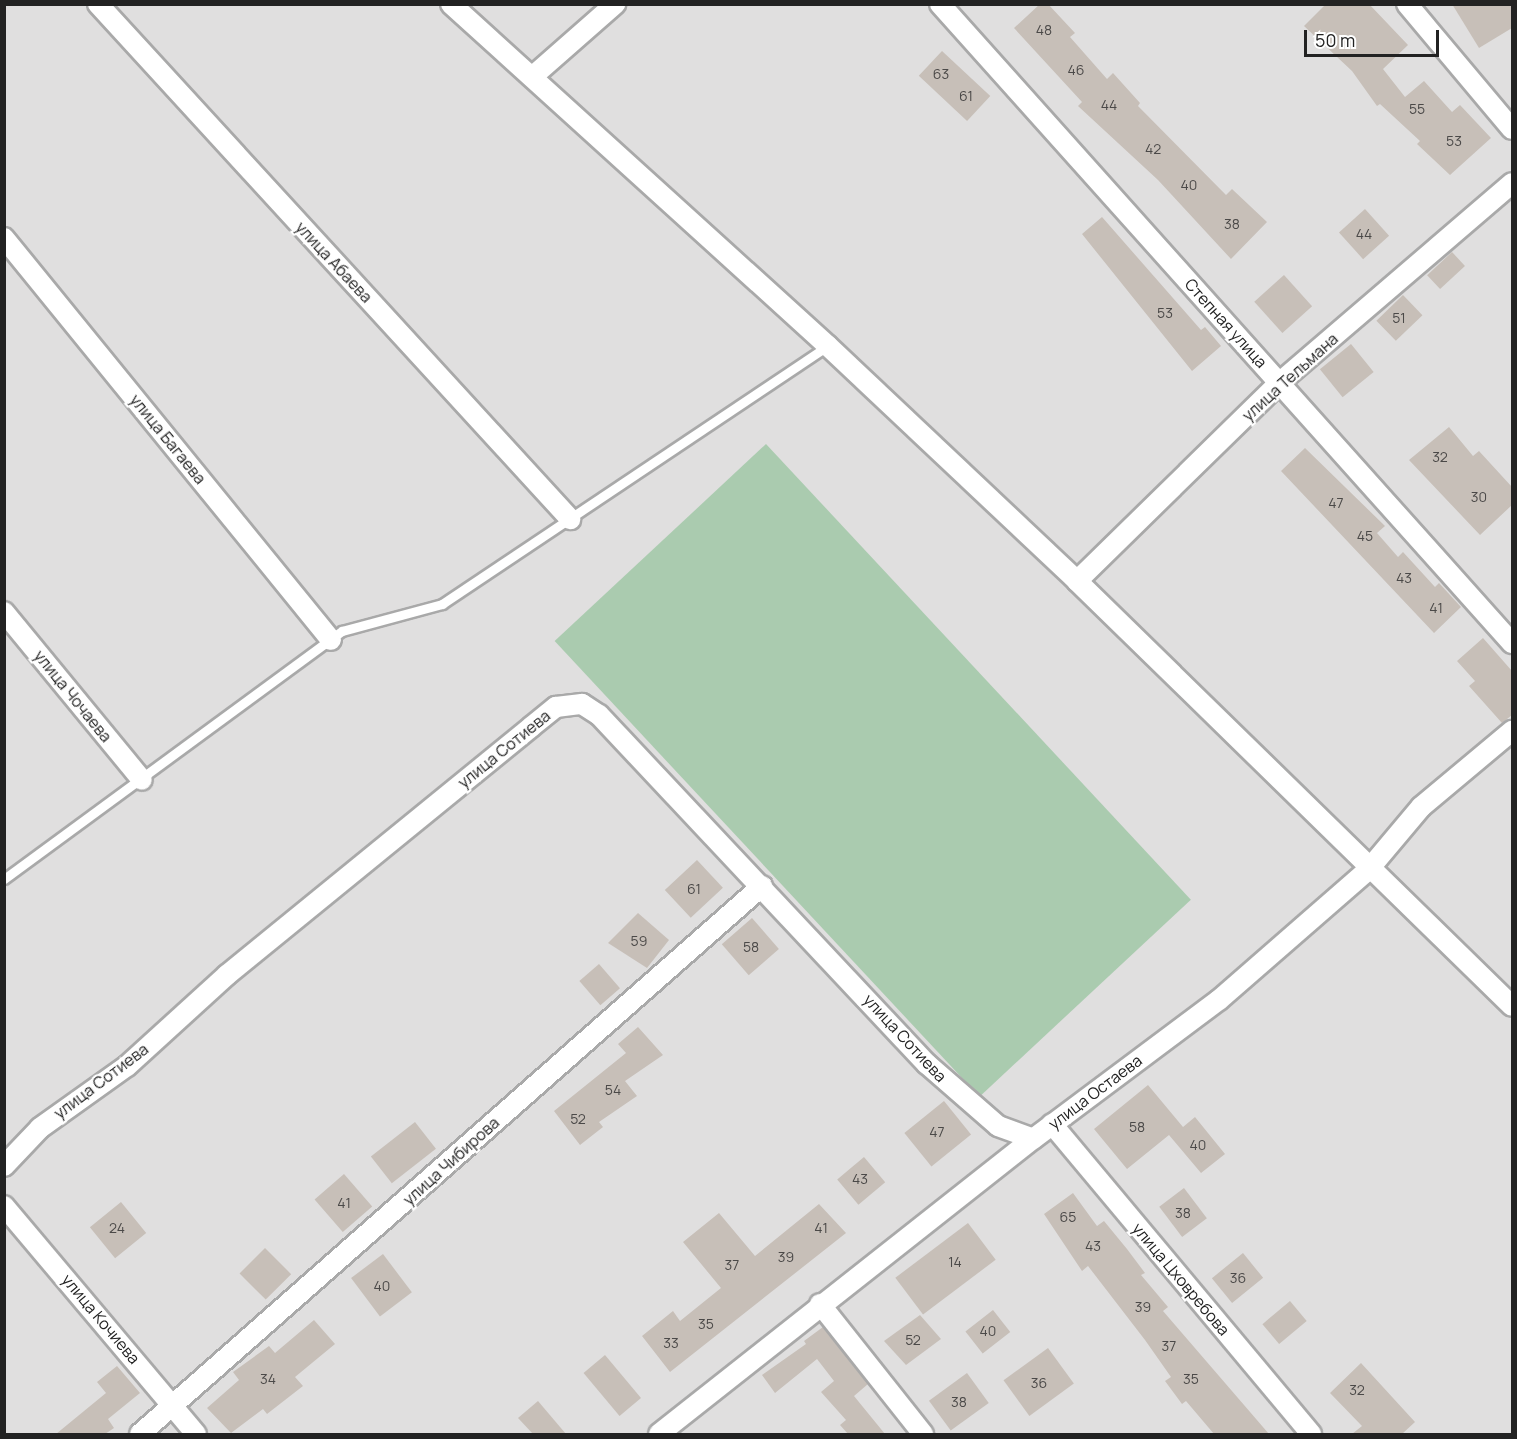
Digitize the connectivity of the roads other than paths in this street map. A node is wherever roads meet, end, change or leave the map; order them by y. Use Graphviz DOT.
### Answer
graph roads {
  1 [pos="98,4"];
  2 [pos="451,4"];
  3 [pos="615,4"];
  4 [pos="939,4"];
  5 [pos="1407,4"];
  6 [pos="532,77"];
  7 [pos="1512,129"];
  8 [pos="1512,183"];
  9 [pos="4,238"];
  10 [pos="828,346"];
  11 [pos="1280,383"];
  12 [pos="570,519"];
  13 [pos="1077,581"];
  14 [pos="4,612"];
  15 [pos="331,639"];
  16 [pos="1512,643"];
  17 [pos="1512,731"];
  18 [pos="142,780"];
  19 [pos="1369,869"];
  20 [pos="4,879"];
  21 [pos="762,886"];
  22 [pos="1512,1006"];
  23 [pos="1052,1124"];
  24 [pos="1033,1139"];
  25 [pos="4,1166"];
  26 [pos="4,1206"];
  27 [pos="820,1304"];
  28 [pos="174,1406"];
  29 [pos="140,1434"];
  30 [pos="196,1434"];
  31 [pos="659,1434"];
  32 [pos="923,1434"];
  33 [pos="1311,1434"];
  1 -- 12 [label="street, улица Абаева"];
  2 -- 6 [label="street"];
  3 -- 6 [label="street"];
  4 -- 11 [label="street, Степная улица"];
  5 -- 7 [label="street"];
  6 -- 10 [label="street"];
  8 -- 11 [label="street, улица Тельмана"];
  9 -- 15 [label="street, улица Багаева"];
  10 -- 12 [label="lane"];
  10 -- 13 [label="street"];
  11 -- 13 [label="street, улица Тельмана"];
  11 -- 16 [label="street, Степная улица"];
  12 -- 15 [label="lane"];
  13 -- 19 [label="street"];
  14 -- 18 [label="street, улица Чочаева"];
  15 -- 18 [label="lane"];
  17 -- 19 [label="street, улица Остаева"];
  18 -- 20 [label="lane"];
  19 -- 22 [label="street"];
  19 -- 23 [label="street, улица Остаева"];
  21 -- 24 [label="street, улица Сотиева"];
  21 -- 25 [label="street, улица Сотиева"];
  21 -- 28 [label="street, улица Чибирова"];
  23 -- 24 [label="street, улица Остаева"];
  23 -- 33 [label="street, улица Цховребова"];
  24 -- 27 [label="street, улица Остаева"];
  26 -- 28 [label="street, улица Кочиева"];
  27 -- 31 [label="street, улица Остаева"];
  27 -- 32 [label="street"];
  28 -- 29 [label="street, улица Чибирова"];
  28 -- 30 [label="street, улица Кочиева"];
}
